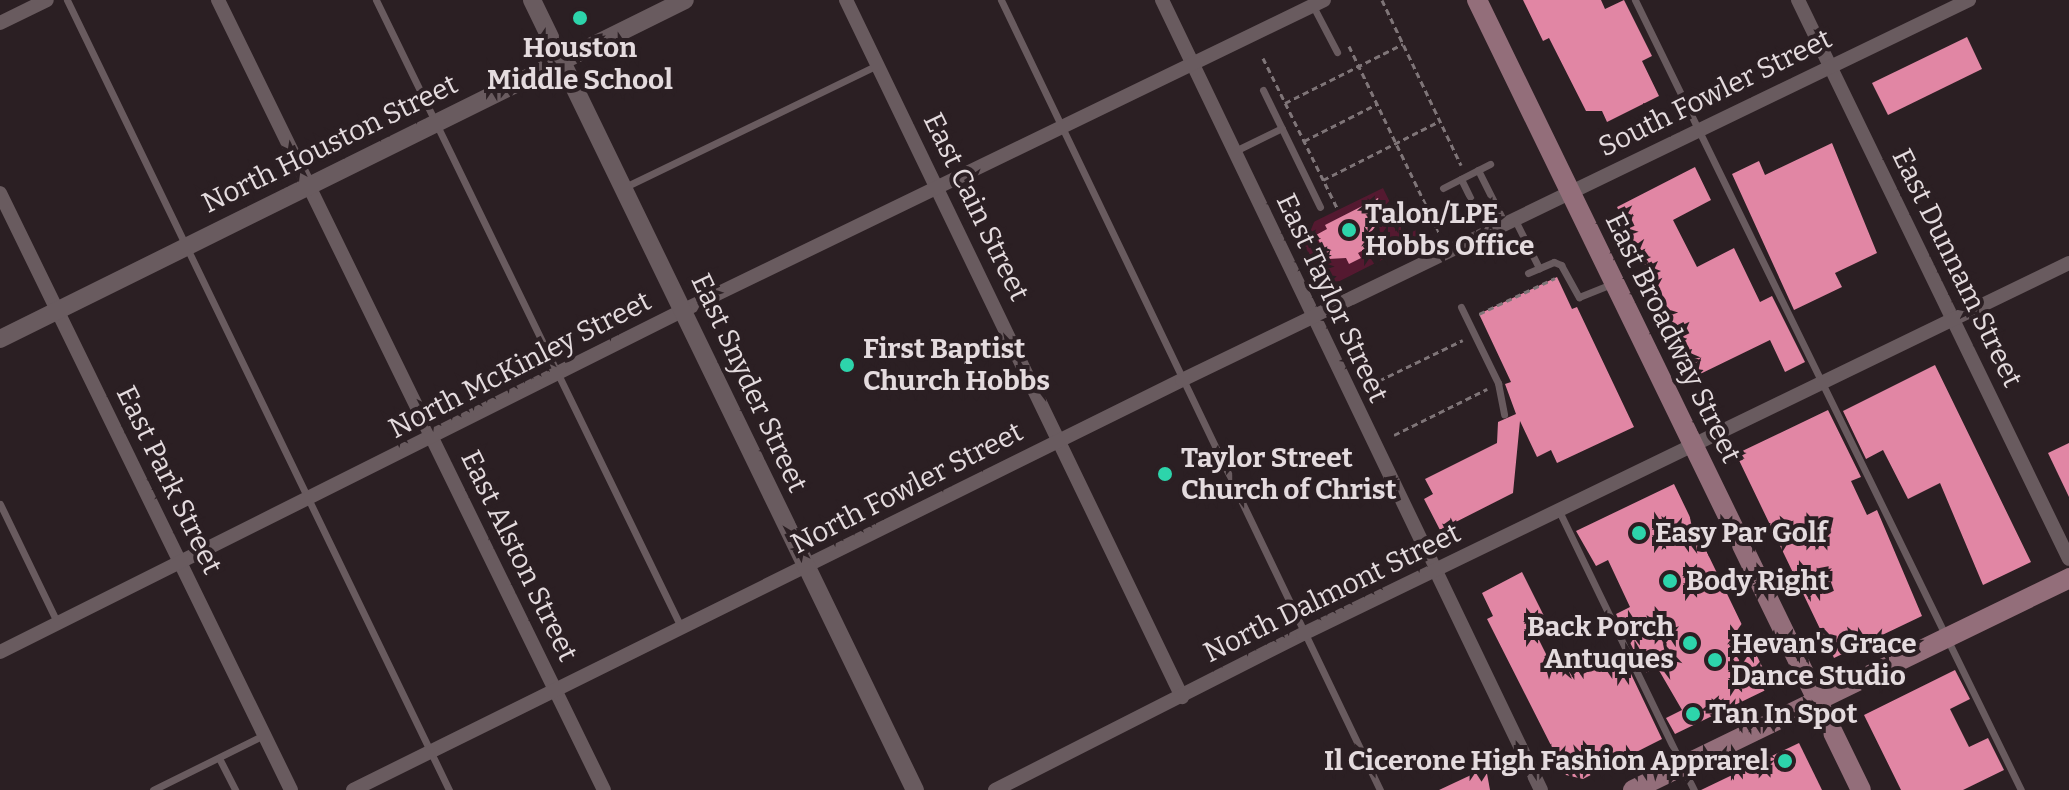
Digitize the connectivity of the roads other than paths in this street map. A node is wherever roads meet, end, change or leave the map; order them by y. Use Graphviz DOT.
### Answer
graph roads {
  1 [pos="47,0"];
  2 [pos="67,0"];
  3 [pos="218,0"];
  4 [pos="376,0"];
  5 [pos="532,0"];
  6 [pos="685,0"];
  7 [pos="846,0"];
  8 [pos="1001,0"];
  9 [pos="1162,0"];
  10 [pos="1477,0"];
  11 [pos="1635,0"];
  12 [pos="1798,0"];
  13 [pos="1969,0"];
  14 [pos="1316,2"];
  15 [pos="0,23"];
  16 [pos="1337,52"];
  17 [pos="561,61"];
  18 [pos="1194,62"];
  19 [pos="878,65"];
  20 [pos="1830,67"];
  21 [pos="1263,90"];
  22 [pos="436,123"];
  23 [pos="1061,127"];
  24 [pos="1282,128"];
  25 [pos="1699,130"];
  26 [pos="1235,151"];
  27 [pos="1490,164"];
  28 [pos="1478,170"];
  29 [pos="1461,179"];
  30 [pos="307,186"];
  31 [pos="938,187"];
  32 [pos="623,188"];
  33 [pos="1443,188"];
  34 [pos="1571,192"];
  35 [pos="0,193"];
  36 [pos="1320,207"];
  37 [pos="1510,221"];
  38 [pos="1487,232"];
  39 [pos="183,248"];
  40 [pos="2069,263"];
  41 [pos="1539,268"];
  42 [pos="1528,273"];
  43 [pos="1615,282"];
  44 [pos="1461,307"];
  45 [pos="684,310"];
  46 [pos="57,311"];
  47 [pos="1312,318"];
  48 [pos="1953,319"];
  49 [pos="0,339"];
  50 [pos="558,376"];
  51 [pos="1182,380"];
  52 [pos="1824,382"];
  53 [pos="1504,414"];
  54 [pos="433,439"];
  55 [pos="1060,440"];
  56 [pos="1693,445"];
  57 [pos="308,500"];
  58 [pos="0,504"];
  59 [pos="1559,510"];
  60 [pos="2069,559"];
  61 [pos="181,563"];
  62 [pos="806,568"];
  63 [pos="1434,570"];
  64 [pos="2069,578"];
  65 [pos="58,624"];
  66 [pos="682,628"];
  67 [pos="1303,634"];
  68 [pos="1948,637"];
  69 [pos="0,652"];
  70 [pos="555,690"];
  71 [pos="1182,697"];
  72 [pos="1817,700"];
  73 [pos="264,735"];
  74 [pos="430,751"];
  75 [pos="219,758"];
  76 [pos="1682,766"];
  77 [pos="172,780"];
  78 [pos="153,790"];
  79 [pos="177,790"];
  80 [pos="235,790"];
  81 [pos="291,790"];
  82 [pos="353,790"];
  83 [pos="449,790"];
  84 [pos="604,790"];
  85 [pos="915,790"];
  86 [pos="995,790"];
  87 [pos="1380,790"];
  88 [pos="1541,790"];
  89 [pos="1633,790"];
  90 [pos="1694,790"];
  91 [pos="1861,790"];
  92 [pos="2021,790"];
  1 -- 15 [label="street"];
  2 -- 39 [label="lane"];
  3 -- 30 [label="street, East Alston Street"];
  4 -- 22 [label="lane"];
  5 -- 17 [label="street, East Snyder Street"];
  6 -- 17 [label="street, North Houston Street"];
  7 -- 19 [label="street, East Cain Street"];
  8 -- 23 [label="lane"];
  9 -- 18 [label="street, East Taylor Street"];
  10 -- 34 [label="main road, East Broadway Street"];
  11 -- 25 [label="lane"];
  12 -- 20 [label="street, East Dunnam Street"];
  13 -- 20 [label="street, South Fowler Street"];
  14 -- 16 [label="lane"];
  14 -- 18 [label="street, North McKinley Street"];
  17 -- 22 [label="street, North Houston Street"];
  17 -- 32 [label="street, East Snyder Street"];
  18 -- 23 [label="street, North McKinley Street"];
  18 -- 26 [label="street, East Taylor Street"];
  19 -- 31 [label="street, East Cain Street"];
  19 -- 32 [label="lane"];
  20 -- 25 [label="street, South Fowler Street"];
  20 -- 48 [label="street, East Dunnam Street"];
  21 -- 24 [label="lane"];
  22 -- 30 [label="street, North Houston Street"];
  22 -- 50 [label="lane"];
  23 -- 31 [label="street, North McKinley Street"];
  23 -- 51 [label="lane"];
  24 -- 26 [label="lane"];
  24 -- 36 [label="lane"];
  25 -- 34 [label="street, South Fowler Street"];
  25 -- 52 [label="lane"];
  26 -- 47 [label="street, East Taylor Street"];
  27 -- 28 [label="lane"];
  28 -- 29 [label="lane"];
  28 -- 37 [label="lane"];
  29 -- 33 [label="lane"];
  29 -- 38 [label="lane"];
  30 -- 39 [label="street, North Houston Street"];
  30 -- 54 [label="street, East Alston Street"];
  31 -- 45 [label="street, North McKinley Street"];
  31 -- 55 [label="street, East Cain Street"];
  32 -- 45 [label="street, East Snyder Street"];
  34 -- 37 [label="street, North Fowler Street"];
  34 -- 43 [label="main road, East Broadway Street"];
  35 -- 46 [label="street, East Park Street"];
  37 -- 38 [label="street, North Fowler Street"];
  37 -- 41 [label="lane"];
  38 -- 47 [label="street, North Fowler Street"];
  39 -- 46 [label="street, North Houston Street"];
  39 -- 57 [label="lane"];
  40 -- 48 [label="street, North Dalmont Street"];
  41 -- 42 [label="lane"];
  41 -- 43 [label="lane"];
  43 -- 56 [label="main road, East Broadway Street"];
  44 -- 53 [label="lane"];
  45 -- 50 [label="street, North McKinley Street"];
  45 -- 62 [label="street, East Snyder Street"];
  46 -- 49 [label="street, North Houston Street"];
  46 -- 61 [label="street, East Park Street"];
  47 -- 51 [label="street, North Fowler Street"];
  47 -- 63 [label="street, East Taylor Street"];
  48 -- 52 [label="street, North Dalmont Street"];
  48 -- 60 [label="street, East Dunnam Street"];
  50 -- 54 [label="street, North McKinley Street"];
  50 -- 66 [label="lane"];
  51 -- 55 [label="street, North Fowler Street"];
  51 -- 67 [label="lane"];
  52 -- 56 [label="street, North Dalmont Street"];
  52 -- 68 [label="lane"];
  54 -- 57 [label="street, North McKinley Street"];
  54 -- 70 [label="street, East Alston Street"];
  55 -- 62 [label="street, North Fowler Street"];
  55 -- 71 [label="street, East Cain Street"];
  56 -- 59 [label="street, North Dalmont Street"];
  56 -- 72 [label="main road, East Broadway Street"];
  57 -- 61 [label="street, North McKinley Street"];
  57 -- 74 [label="lane"];
  58 -- 65 [label="lane"];
  59 -- 63 [label="street, North Dalmont Street"];
  59 -- 76 [label="lane"];
  61 -- 65 [label="street, North McKinley Street"];
  61 -- 73 [label="street, East Park Street"];
  62 -- 66 [label="street, North Fowler Street"];
  62 -- 85 [label="street, East Snyder Street"];
  63 -- 67 [label="street, North Dalmont Street"];
  63 -- 88 [label="street, East Taylor Street"];
  64 -- 68 [label="main road"];
  65 -- 69 [label="street, North McKinley Street"];
  66 -- 70 [label="street, North Fowler Street"];
  67 -- 71 [label="street, North Dalmont Street"];
  67 -- 87 [label="lane"];
  68 -- 72 [label="main road"];
  68 -- 92 [label="lane"];
  70 -- 74 [label="street, North Fowler Street"];
  70 -- 84 [label="street, East Alston Street"];
  71 -- 86 [label="street, North Dalmont Street"];
  72 -- 76 [label="main road"];
  72 -- 91 [label="main road, East Broadway Street"];
  73 -- 75 [label="lane"];
  73 -- 81 [label="street, East Park Street"];
  74 -- 82 [label="street, North Fowler Street"];
  74 -- 83 [label="lane"];
  75 -- 77 [label="lane"];
  75 -- 80 [label="lane"];
  76 -- 89 [label="main road"];
  76 -- 90 [label="lane"];
  77 -- 78 [label="lane"];
  77 -- 79 [label="lane"];
}
